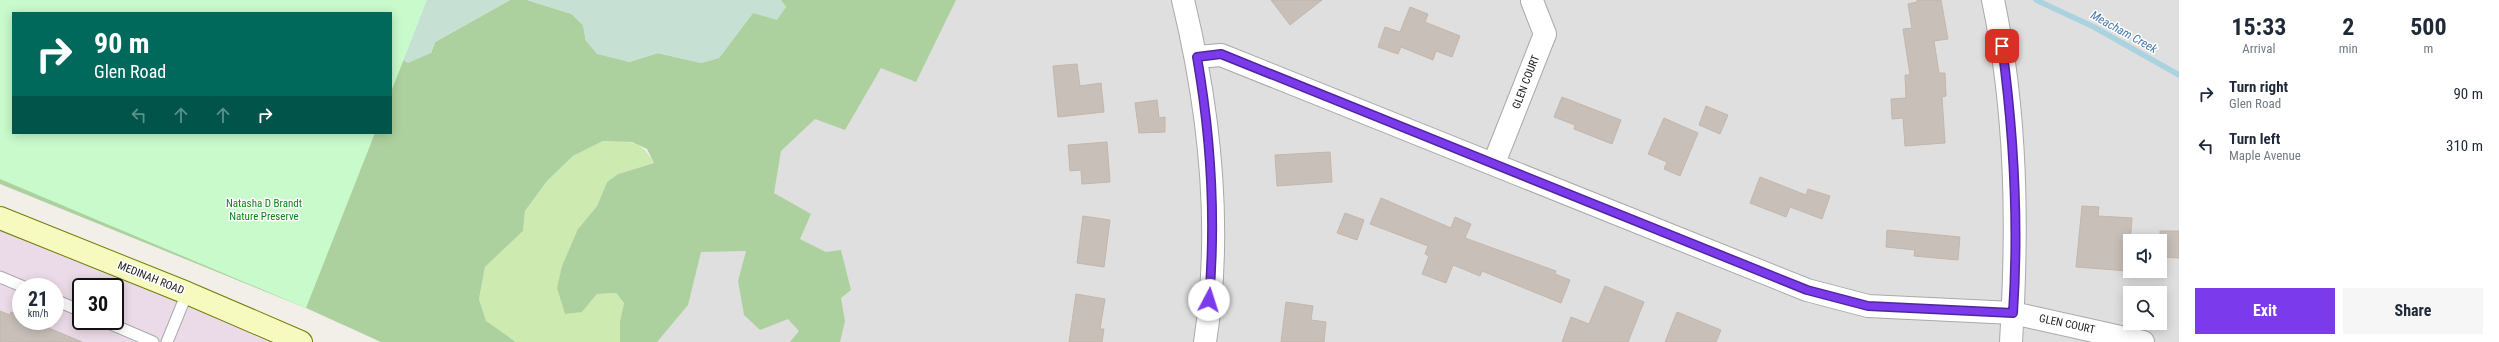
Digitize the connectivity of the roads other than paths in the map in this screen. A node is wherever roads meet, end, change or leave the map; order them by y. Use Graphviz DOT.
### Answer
graph roads {
  1 [pos="1183,0"];
  2 [pos="1993,0"];
  3 [pos="1532,1"];
  4 [pos="1197,57"];
  5 [pos="1494,163"];
  6 [pos="0,218"];
  7 [pos="0,277"];
  8 [pos="12,282"];
  9 [pos="187,293"];
  10 [pos="2013,313"];
  11 [pos="124,330"];
  12 [pos="153,342"];
  13 [pos="167,342"];
  14 [pos="301,342"];
  15 [pos="1205,342"];
  16 [pos="2011,342"];
  17 [pos="2143,342"];
  1 -- 4 [label="street"];
  2 -- 10 [label="street"];
  3 -- 5 [label="street, GLEN COURT"];
  4 -- 5 [label="street, GLEN COURT"];
  4 -- 15 [label="street"];
  5 -- 10 [label="street, GLEN COURT"];
  6 -- 9 [label="main road, MEDINAH ROAD"];
  7 -- 8 [label="lane"];
  9 -- 13 [label="lane"];
  9 -- 14 [label="main road, MEDINAH ROAD"];
  10 -- 16 [label="street"];
  10 -- 17 [label="street, GLEN COURT"];
  11 -- 12 [label="lane"];
}
